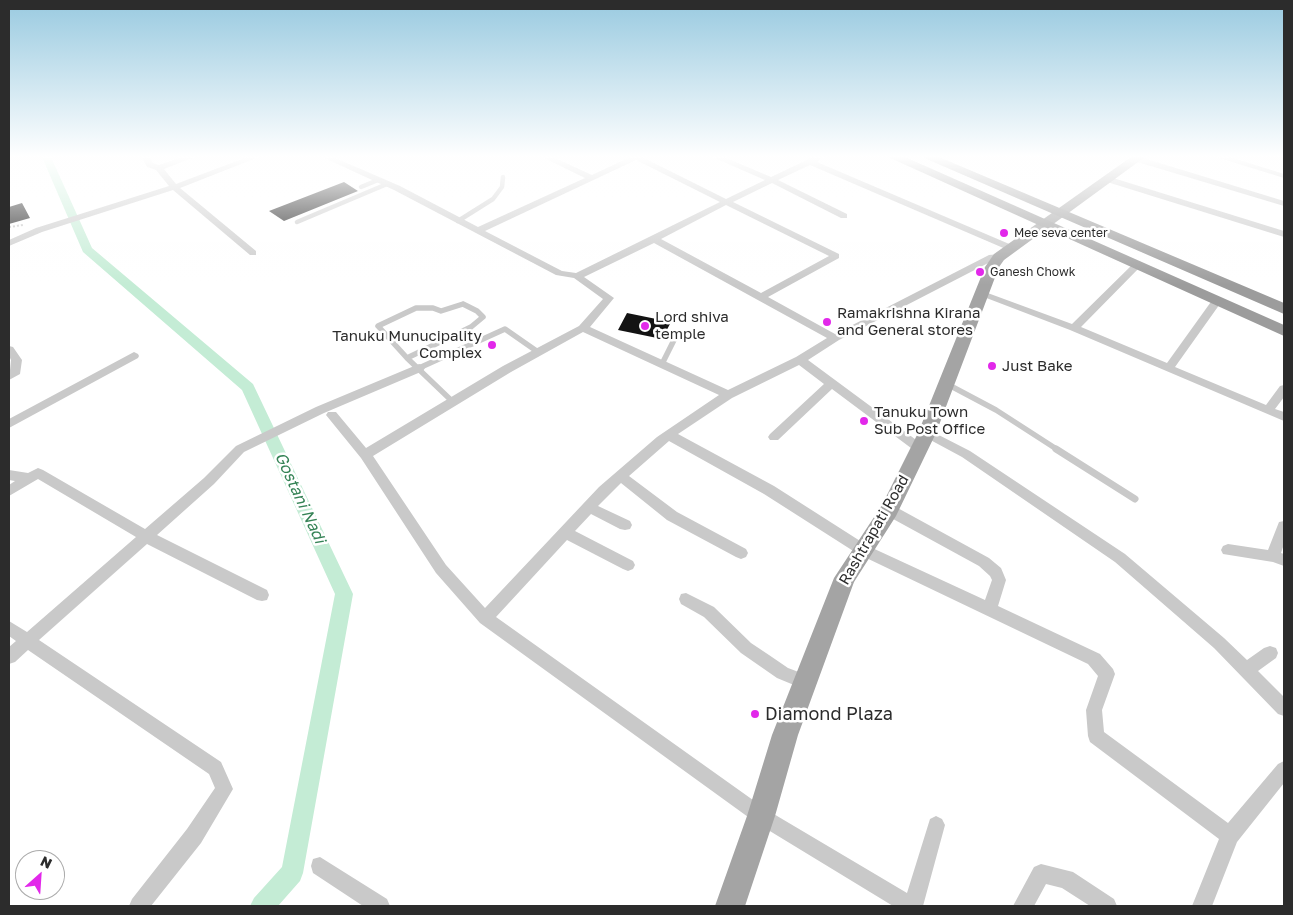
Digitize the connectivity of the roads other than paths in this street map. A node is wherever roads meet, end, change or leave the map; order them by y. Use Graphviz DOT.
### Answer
graph roads {
  1 [pos="131,200"];
  2 [pos="189,200"];
  3 [pos="350,200"];
  4 [pos="417,200"];
  5 [pos="492,200"];
  6 [pos="545,200"];
  7 [pos="723,200"];
  8 [pos="733,200"];
  9 [pos="811,200"];
  10 [pos="898,200"];
  11 [pos="990,200"];
  12 [pos="1022,200"];
  13 [pos="1054,200"];
  14 [pos="1078,200"];
  15 [pos="1174,200"];
  16 [pos="1270,200"];
  17 [pos="728,202"];
  18 [pos="1284,204"];
  19 [pos="1069,206"];
  20 [pos="844,216"];
  21 [pos="458,221"];
  22 [pos="298,222"];
  23 [pos="1045,224"];
  24 [pos="479,230"];
  25 [pos="1284,234"];
  26 [pos="654,238"];
  27 [pos="1108,238"];
  28 [pos="9,243"];
  29 [pos="1005,252"];
  30 [pos="253,253"];
  31 [pos="1138,264"];
  32 [pos="577,276"];
  33 [pos="981,294"];
  34 [pos="761,297"];
  35 [pos="1284,299"];
  36 [pos="1217,301"];
  37 [pos="1284,309"];
  38 [pos="1284,320"];
  39 [pos="583,328"];
  40 [pos="1074,328"];
  41 [pos="1284,331"];
  42 [pos="678,334"];
  43 [pos="835,338"];
  44 [pos="9,349"];
  45 [pos="538,352"];
  46 [pos="134,356"];
  47 [pos="407,358"];
  48 [pos="800,360"];
  49 [pos="662,364"];
  50 [pos="420,368"];
  51 [pos="1168,369"];
  52 [pos="9,376"];
  53 [pos="946,383"];
  54 [pos="831,384"];
  55 [pos="1284,389"];
  56 [pos="728,394"];
  57 [pos="453,402"];
  58 [pos="1268,410"];
  59 [pos="326,413"];
  60 [pos="1284,417"];
  61 [pos="9,424"];
  62 [pos="669,435"];
  63 [pos="774,437"];
  64 [pos="923,440"];
  65 [pos="365,455"];
  66 [pos="9,475"];
  67 [pos="621,476"];
  68 [pos="30,478"];
  69 [pos="9,491"];
  70 [pos="1135,499"];
  71 [pos="589,507"];
  72 [pos="889,510"];
  73 [pos="625,525"];
  74 [pos="1284,526"];
  75 [pos="565,532"];
  76 [pos="147,537"];
  77 [pos="863,550"];
  78 [pos="1228,550"];
  79 [pos="741,553"];
  80 [pos="1278,558"];
  81 [pos="628,565"];
  82 [pos="262,596"];
  83 [pos="686,599"];
  84 [pos="989,610"];
  85 [pos="484,618"];
  86 [pos="9,628"];
  87 [pos="27,641"];
  88 [pos="1270,653"];
  89 [pos="9,657"];
  90 [pos="1246,670"];
  91 [pos="806,682"];
  92 [pos="1284,708"];
  93 [pos="1284,770"];
  94 [pos="761,816"];
  95 [pos="936,825"];
  96 [pos="1230,836"];
  97 [pos="320,866"];
  98 [pos="139,906"];
  99 [pos="380,906"];
  100 [pos="730,906"];
  101 [pos="912,906"];
  102 [pos="1023,906"];
  103 [pos="1106,906"];
  104 [pos="1202,906"];
  1 -- 28 [label="street"];
  2 -- 30 [label="street"];
  3 -- 22 [label="lane"];
  4 -- 21 [label="street"];
  5 -- 21 [label="lane"];
  6 -- 24 [label="street"];
  7 -- 17 [label="street"];
  8 -- 17 [label="street"];
  9 -- 20 [label="street"];
  10 -- 29 [label="street"];
  11 -- 23 [label="highway"];
  12 -- 27 [label="highway"];
  13 -- 19 [label="highway"];
  14 -- 19 [label="main road, Rashtrapati Road"];
  15 -- 25 [label="street"];
  16 -- 18 [label="street"];
  17 -- 26 [label="street"];
  17 -- 34 [label="street"];
  19 -- 23 [label="main road, Rashtrapati Road"];
  19 -- 35 [label="highway"];
  21 -- 24 [label="street"];
  23 -- 29 [label="main road, Rashtrapati Road"];
  23 -- 31 [label="highway"];
  24 -- 32 [label="street"];
  26 -- 32 [label="street"];
  26 -- 34 [label="street"];
  27 -- 37 [label="highway"];
  27 -- 38 [label="highway"];
  29 -- 33 [label="main road, Rashtrapati Road"];
  29 -- 43 [label="street"];
  31 -- 36 [label="highway"];
  31 -- 40 [label="street"];
  32 -- 39 [label="street"];
  33 -- 40 [label="street"];
  33 -- 53 [label="main road, Rashtrapati Road"];
  34 -- 43 [label="street"];
  36 -- 41 [label="highway"];
  36 -- 51 [label="street"];
  39 -- 45 [label="street"];
  39 -- 49 [label="street"];
  40 -- 51 [label="street"];
  42 -- 49 [label="lane"];
  43 -- 48 [label="street"];
  44 -- 52 [label="street"];
  45 -- 50 [label="lane"];
  45 -- 57 [label="street"];
  46 -- 61 [label="street"];
  47 -- 47 [label="lane"];
  47 -- 50 [label="lane"];
  48 -- 54 [label="street"];
  48 -- 56 [label="street"];
  49 -- 56 [label="street"];
  50 -- 57 [label="lane"];
  50 -- 59 [label="street"];
  51 -- 58 [label="street"];
  53 -- 64 [label="main road, Rashtrapati Road"];
  53 -- 70 [label="lane"];
  54 -- 63 [label="street"];
  54 -- 64 [label="street"];
  55 -- 58 [label="street"];
  56 -- 62 [label="street"];
  57 -- 65 [label="street"];
  58 -- 60 [label="street"];
  59 -- 65 [label="street"];
  59 -- 76 [label="street"];
  62 -- 67 [label="street"];
  62 -- 77 [label="street"];
  64 -- 72 [label="main road, Rashtrapati Road"];
  64 -- 90 [label="street"];
  65 -- 85 [label="street"];
  66 -- 68 [label="street"];
  67 -- 71 [label="street"];
  67 -- 79 [label="street"];
  68 -- 69 [label="street"];
  68 -- 76 [label="street"];
  71 -- 73 [label="street"];
  71 -- 75 [label="street"];
  72 -- 77 [label="main road, Rashtrapati Road"];
  72 -- 84 [label="street"];
  74 -- 80 [label="street"];
  75 -- 81 [label="street"];
  75 -- 85 [label="street"];
  76 -- 82 [label="street"];
  76 -- 87 [label="street"];
  77 -- 84 [label="street"];
  77 -- 91 [label="main road, Rashtrapati Road"];
  78 -- 80 [label="street"];
  83 -- 91 [label="street"];
  84 -- 96 [label="street"];
  85 -- 94 [label="street"];
  86 -- 87 [label="street"];
  87 -- 89 [label="street"];
  87 -- 98 [label="street"];
  88 -- 90 [label="street"];
  90 -- 92 [label="street"];
  91 -- 94 [label="main road, Rashtrapati Road"];
  93 -- 96 [label="street"];
  94 -- 100 [label="main road, Rashtrapati Road"];
  94 -- 101 [label="street"];
  95 -- 101 [label="street"];
  96 -- 104 [label="street"];
  97 -- 99 [label="street"];
  102 -- 103 [label="street"];
}
